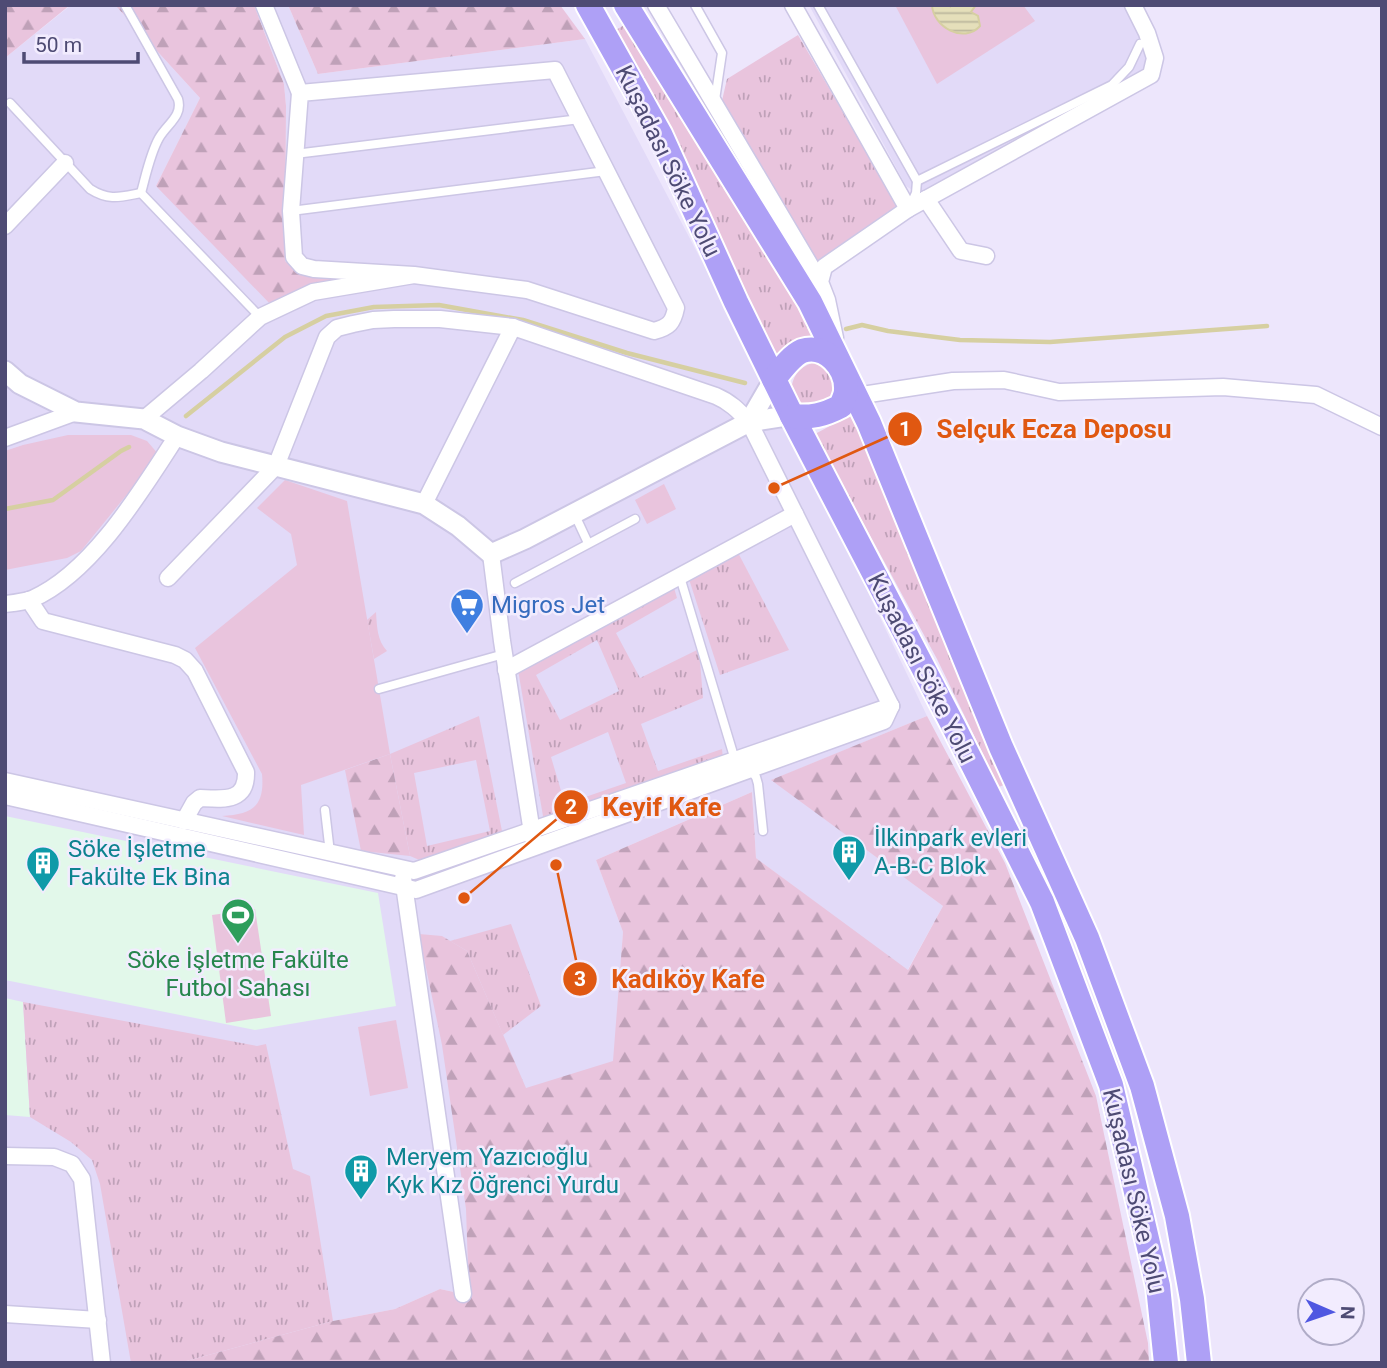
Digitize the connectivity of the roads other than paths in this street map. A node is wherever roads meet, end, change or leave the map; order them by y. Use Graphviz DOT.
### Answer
graph roads {
  1 [pos="125,5"];
  2 [pos="264,5"];
  3 [pos="588,5"];
  4 [pos="626,5"];
  5 [pos="656,5"];
  6 [pos="695,5"];
  7 [pos="793,5"];
  8 [pos="818,5"];
  9 [pos="1133,5"];
  10 [pos="1140,44"];
  11 [pos="300,93"];
  12 [pos="10,103"];
  13 [pos="715,103"];
  14 [pos="580,119"];
  15 [pos="714,149"];
  16 [pos="295,153"];
  17 [pos="65,163"];
  18 [pos="606,171"];
  19 [pos="918,181"];
  20 [pos="141,193"];
  21 [pos="926,199"];
  22 [pos="908,209"];
  23 [pos="291,211"];
  24 [pos="5,226"];
  25 [pos="986,256"];
  26 [pos="414,275"];
  27 [pos="821,282"];
  28 [pos="260,317"];
  29 [pos="513,327"];
  30 [pos="5,371"];
  31 [pos="843,371"];
  32 [pos="774,379"];
  33 [pos="848,401"];
  34 [pos="76,412"];
  35 [pos="792,416"];
  36 [pos="144,419"];
  37 [pos="748,422"];
  38 [pos="1382,428"];
  39 [pos="177,436"];
  40 [pos="5,438"];
  41 [pos="275,466"];
  42 [pos="424,504"];
  43 [pos="574,513"];
  44 [pos="795,514"];
  45 [pos="635,519"];
  46 [pos="588,543"];
  47 [pos="491,554"];
  48 [pos="680,577"];
  49 [pos="168,578"];
  50 [pos="515,583"];
  51 [pos="29,600"];
  52 [pos="5,604"];
  53 [pos="505,662"];
  54 [pos="379,689"];
  55 [pos="891,706"];
  56 [pos="735,760"];
  57 [pos="750,769"];
  58 [pos="5,781"];
  59 [pos="5,796"];
  60 [pos="325,810"];
  61 [pos="184,821"];
  62 [pos="763,831"];
  63 [pos="533,839"];
  64 [pos="330,853"];
  65 [pos="401,869"];
  66 [pos="405,887"];
  67 [pos="5,1156"];
  68 [pos="463,1294"];
  69 [pos="5,1314"];
  70 [pos="98,1321"];
  71 [pos="102,1363"];
  72 [pos="1166,1363"];
  73 [pos="1199,1363"];
  1 -- 20 [label="lane"];
  2 -- 11 [label="street"];
  3 -- 32 [label="highway, Kuşadası Söke Yolu"];
  4 -- 15 [label="highway, Kuşadası Söke Yolu"];
  5 -- 13 [label="street"];
  6 -- 13 [label="lane"];
  7 -- 22 [label="street"];
  8 -- 19 [label="lane"];
  9 -- 21 [label="street"];
  10 -- 19 [label="lane"];
  11 -- 14 [label="street"];
  11 -- 16 [label="street"];
  12 -- 17 [label="lane"];
  13 -- 15 [label="street"];
  13 -- 27 [label="street"];
  14 -- 16 [label="lane"];
  14 -- 18 [label="street"];
  15 -- 31 [label="highway, Kuşadası Söke Yolu"];
  16 -- 23 [label="street"];
  17 -- 20 [label="lane"];
  17 -- 24 [label="street"];
  18 -- 23 [label="lane"];
  18 -- 26 [label="street"];
  19 -- 22 [label="lane"];
  20 -- 28 [label="lane"];
  21 -- 22 [label="street"];
  21 -- 25 [label="street"];
  22 -- 27 [label="street"];
  23 -- 26 [label="street"];
  26 -- 28 [label="street"];
  27 -- 31 [label="street"];
  28 -- 36 [label="street"];
  29 -- 37 [label="street"];
  29 -- 41 [label="street"];
  29 -- 42 [label="street"];
  30 -- 34 [label="street"];
  31 -- 32 [label="highway"];
  31 -- 33 [label="highway, Kuşadası Söke Yolu"];
  32 -- 35 [label="highway, Kuşadası Söke Yolu"];
  32 -- 37 [label="street"];
  33 -- 35 [label="highway"];
  33 -- 38 [label="street"];
  33 -- 73 [label="highway, Kuşadası Söke Yolu"];
  34 -- 36 [label="street"];
  34 -- 40 [label="street"];
  35 -- 37 [label="street"];
  35 -- 72 [label="highway, Kuşadası Söke Yolu"];
  36 -- 39 [label="street"];
  37 -- 43 [label="street"];
  37 -- 44 [label="street"];
  39 -- 41 [label="street"];
  39 -- 51 [label="street"];
  41 -- 42 [label="street"];
  41 -- 49 [label="street"];
  42 -- 47 [label="street"];
  43 -- 46 [label="lane"];
  43 -- 47 [label="street"];
  44 -- 48 [label="street"];
  44 -- 55 [label="street"];
  45 -- 46 [label="lane"];
  46 -- 50 [label="lane"];
  47 -- 53 [label="street"];
  48 -- 53 [label="street"];
  48 -- 56 [label="lane"];
  51 -- 52 [label="street"];
  51 -- 61 [label="street"];
  53 -- 54 [label="lane"];
  53 -- 63 [label="street"];
  55 -- 56 [label="street"];
  55 -- 57 [label="street"];
  56 -- 63 [label="street"];
  57 -- 62 [label="lane"];
  57 -- 63 [label="street"];
  58 -- 61 [label="street"];
  59 -- 66 [label="street"];
  60 -- 64 [label="lane"];
  61 -- 64 [label="street"];
  63 -- 65 [label="street"];
  63 -- 66 [label="street"];
  64 -- 65 [label="street"];
  65 -- 66 [label="street"];
  66 -- 68 [label="street"];
  67 -- 70 [label="street"];
  69 -- 70 [label="street"];
  70 -- 71 [label="street"];
}
